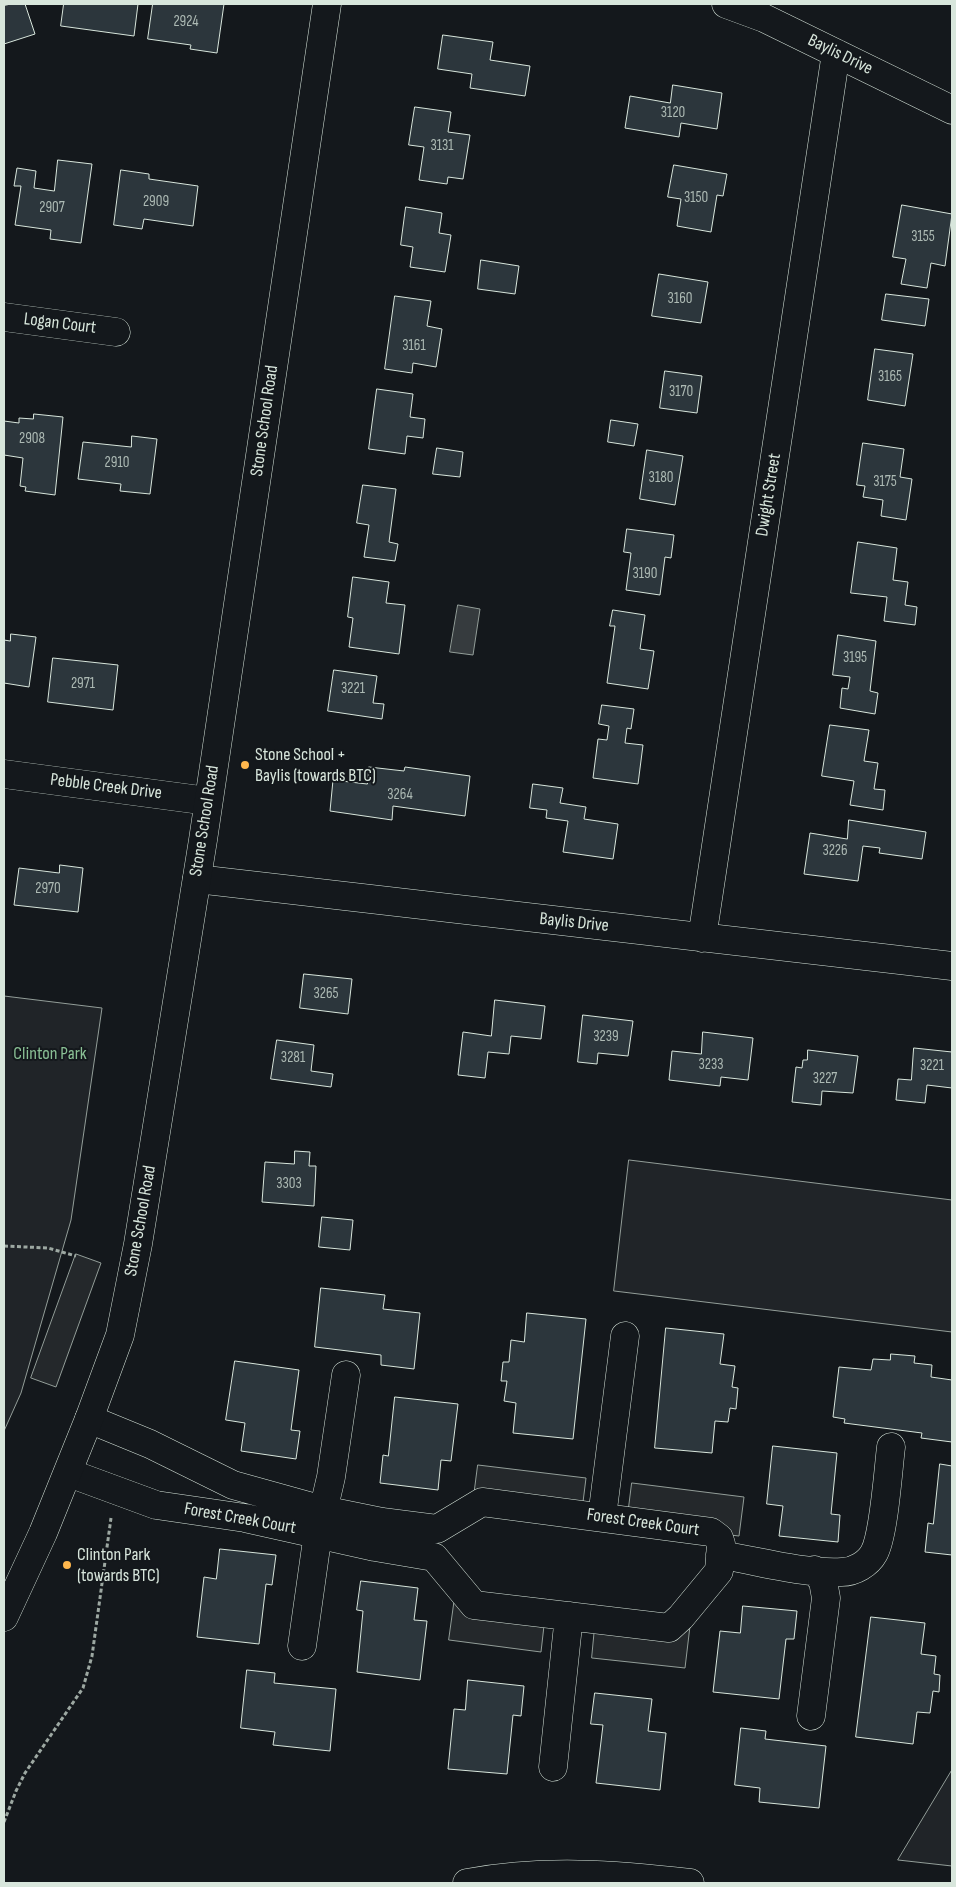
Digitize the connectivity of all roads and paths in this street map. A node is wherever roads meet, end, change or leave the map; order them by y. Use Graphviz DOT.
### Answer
graph roads {
  1 [pos="327,4"];
  2 [pos="726,4"];
  3 [pos="836,53"];
  4 [pos="952,110"];
  5 [pos="4,318"];
  6 [pos="116,332"];
  7 [pos="4,774"];
  8 [pos="208,801"];
  9 [pos="197,880"];
  10 [pos="702,938"];
  11 [pos="952,966"];
  12 [pos="4,1246"];
  13 [pos="76,1256"];
  14 [pos="625,1336"];
  15 [pos="346,1375"];
  16 [pos="89,1419"];
  17 [pos="891,1447"];
  18 [pos="69,1473"];
  19 [pos="112,1508"];
  20 [pos="602,1517"];
  21 [pos="321,1522"];
  22 [pos="437,1529"];
  23 [pos="720,1554"];
  24 [pos="434,1557"];
  25 [pos="814,1570"];
  26 [pos="569,1616"];
  27 [pos="4,1617"];
  28 [pos="302,1646"];
  29 [pos="811,1716"];
  30 [pos="554,1767"];
  31 [pos="4,1822"];
  32 [pos="467,1883"];
  33 [pos="680,1883"];
  1 -- 8 [label="street, Stone School Road"];
  2 -- 3 [label="street, Baylis Drive"];
  3 -- 4 [label="street, Baylis Drive"];
  3 -- 10 [label="street, Dwight Street"];
  5 -- 6 [label="street, Logan Court"];
  7 -- 8 [label="street, Pebble Creek Drive"];
  8 -- 9 [label="street, Stone School Road"];
  9 -- 10 [label="street, Baylis Drive"];
  9 -- 16 [label="street, Stone School Road"];
  10 -- 11 [label="street, Baylis Drive"];
  12 -- 13 [label="path"];
  14 -- 20 [label="street"];
  15 -- 21 [label="street"];
  16 -- 18 [label="street, Stone School Road"];
  16 -- 21 [label="street, Forest Creek Court"];
  17 -- 25 [label="street"];
  18 -- 21 [label="street, Forest Creek Court"];
  18 -- 27 [label="street, Stone School Road"];
  19 -- 31 [label="path"];
  20 -- 22 [label="street, Forest Creek Court"];
  20 -- 23 [label="street, Forest Creek Court"];
  21 -- 22 [label="street, Forest Creek Court"];
  21 -- 24 [label="street, Forest Creek Court"];
  21 -- 28 [label="street"];
  22 -- 24 [label="street"];
  23 -- 25 [label="street"];
  23 -- 26 [label="street, Forest Creek Court"];
  24 -- 26 [label="street, Forest Creek Court"];
  25 -- 29 [label="street"];
  26 -- 30 [label="street"];
  32 -- 33 [label="street"];
}
